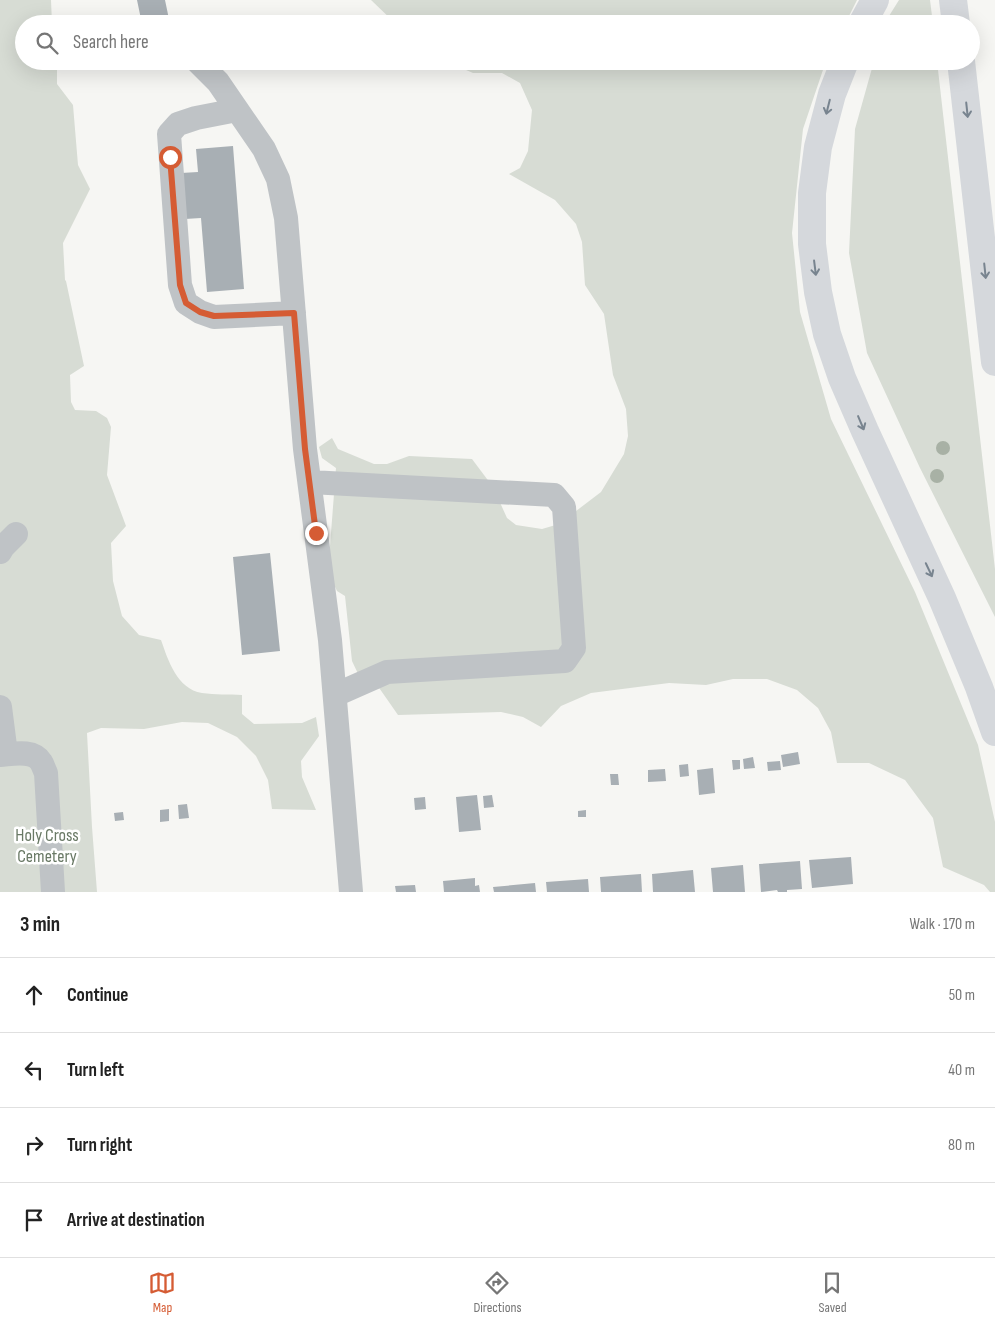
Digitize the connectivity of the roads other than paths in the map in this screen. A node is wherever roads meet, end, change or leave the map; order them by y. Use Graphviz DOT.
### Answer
graph roads {
  1 [pos="875,0"];
  2 [pos="953,0"];
  3 [pos="867,15"];
  4 [pos="955,15"];
  5 [pos="207,70"];
  6 [pos="841,70"];
  7 [pos="962,70"];
  8 [pos="237,110"];
  9 [pos="294,313"];
  10 [pos="995,362"];
  11 [pos="310,482"];
  12 [pos="16,534"];
  13 [pos="0,552"];
  14 [pos="335,695"];
  15 [pos="0,707"];
  16 [pos="995,732"];
  17 [pos="3,754"];
  18 [pos="53,892"];
  19 [pos="351,892"];
  1 -- 3 [label="highway"];
  2 -- 4 [label="highway"];
  5 -- 8 [label="street"];
  6 -- 16 [label="highway, one-way"];
  7 -- 10 [label="highway, one-way"];
  8 -- 9 [label="street"];
  8 -- 9 [label="street"];
  9 -- 11 [label="street"];
  11 -- 14 [label="street"];
  11 -- 14 [label="street"];
  12 -- 13 [label="street"];
  14 -- 19 [label="street"];
  15 -- 17 [label="street"];
  17 -- 18 [label="street"];
}
